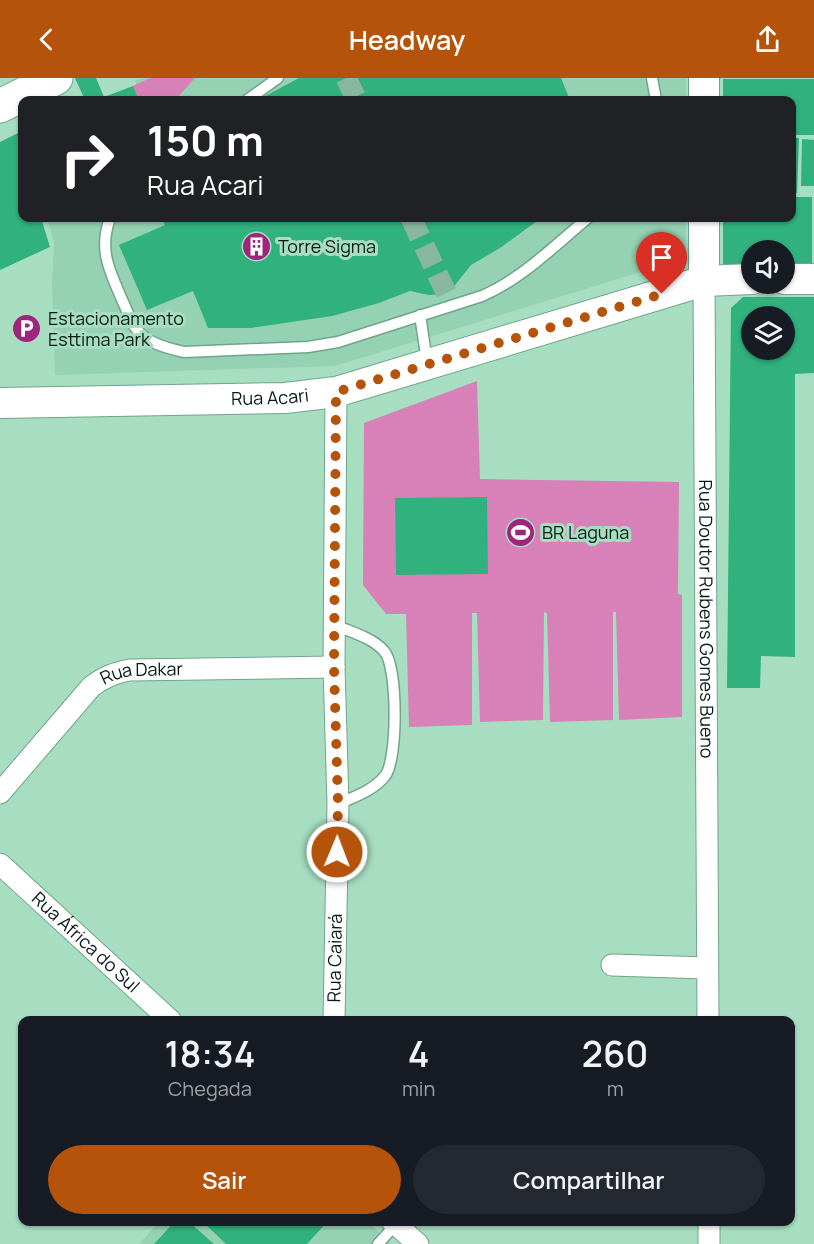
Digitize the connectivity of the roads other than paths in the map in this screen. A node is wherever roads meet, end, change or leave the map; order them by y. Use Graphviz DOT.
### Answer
graph roads {
  1 [pos="56,78"];
  2 [pos="278,78"];
  3 [pos="653,78"];
  4 [pos="704,78"];
  5 [pos="20,96"];
  6 [pos="253,96"];
  7 [pos="655,96"];
  8 [pos="704,96"];
  9 [pos="18,97"];
  10 [pos="0,106"];
  11 [pos="109,222"];
  12 [pos="583,222"];
  13 [pos="704,222"];
  14 [pos="741,279"];
  15 [pos="795,279"];
  16 [pos="814,279"];
  17 [pos="704,281"];
  18 [pos="420,315"];
  19 [pos="428,365"];
  20 [pos="336,392"];
  21 [pos="0,403"];
  22 [pos="335,625"];
  23 [pos="334,667"];
  24 [pos="0,793"];
  25 [pos="338,804"];
  26 [pos="0,864"];
  27 [pos="612,965"];
  28 [pos="707,968"];
  29 [pos="166,1016"];
  30 [pos="334,1016"];
  31 [pos="708,1016"];
  32 [pos="392,1226"];
  33 [pos="397,1226"];
  34 [pos="709,1226"];
  35 [pos="378,1244"];
  36 [pos="418,1244"];
  37 [pos="709,1244"];
  1 -- 5 [label="highway"];
  2 -- 6 [label="lane"];
  3 -- 7 [label="lane"];
  4 -- 8 [label="street"];
  9 -- 10 [label="highway"];
  11 -- 18 [label="lane"];
  12 -- 18 [label="lane"];
  13 -- 17 [label="street, Rua Doutor Rubens Gomes Bueno"];
  14 -- 17 [label="street, Rua Acari"];
  15 -- 16 [label="street"];
  17 -- 19 [label="street, Rua Acari"];
  17 -- 28 [label="street, Rua Doutor Rubens Gomes Bueno"];
  18 -- 19 [label="lane"];
  19 -- 20 [label="street, Rua Acari"];
  20 -- 21 [label="street, Rua Acari"];
  20 -- 22 [label="street, Rua Caiará"];
  22 -- 23 [label="street, Rua Caiará"];
  22 -- 25 [label="lane"];
  23 -- 24 [label="street, Rua Dakar"];
  23 -- 25 [label="street, Rua Caiará"];
  25 -- 30 [label="street, Rua Caiará"];
  26 -- 29 [label="street, Rua África do Sul"];
  27 -- 28 [label="street"];
  28 -- 31 [label="street, Rua Doutor Rubens Gomes Bueno"];
  32 -- 35 [label="lane"];
  33 -- 36 [label="street"];
  34 -- 37 [label="street"];
}
